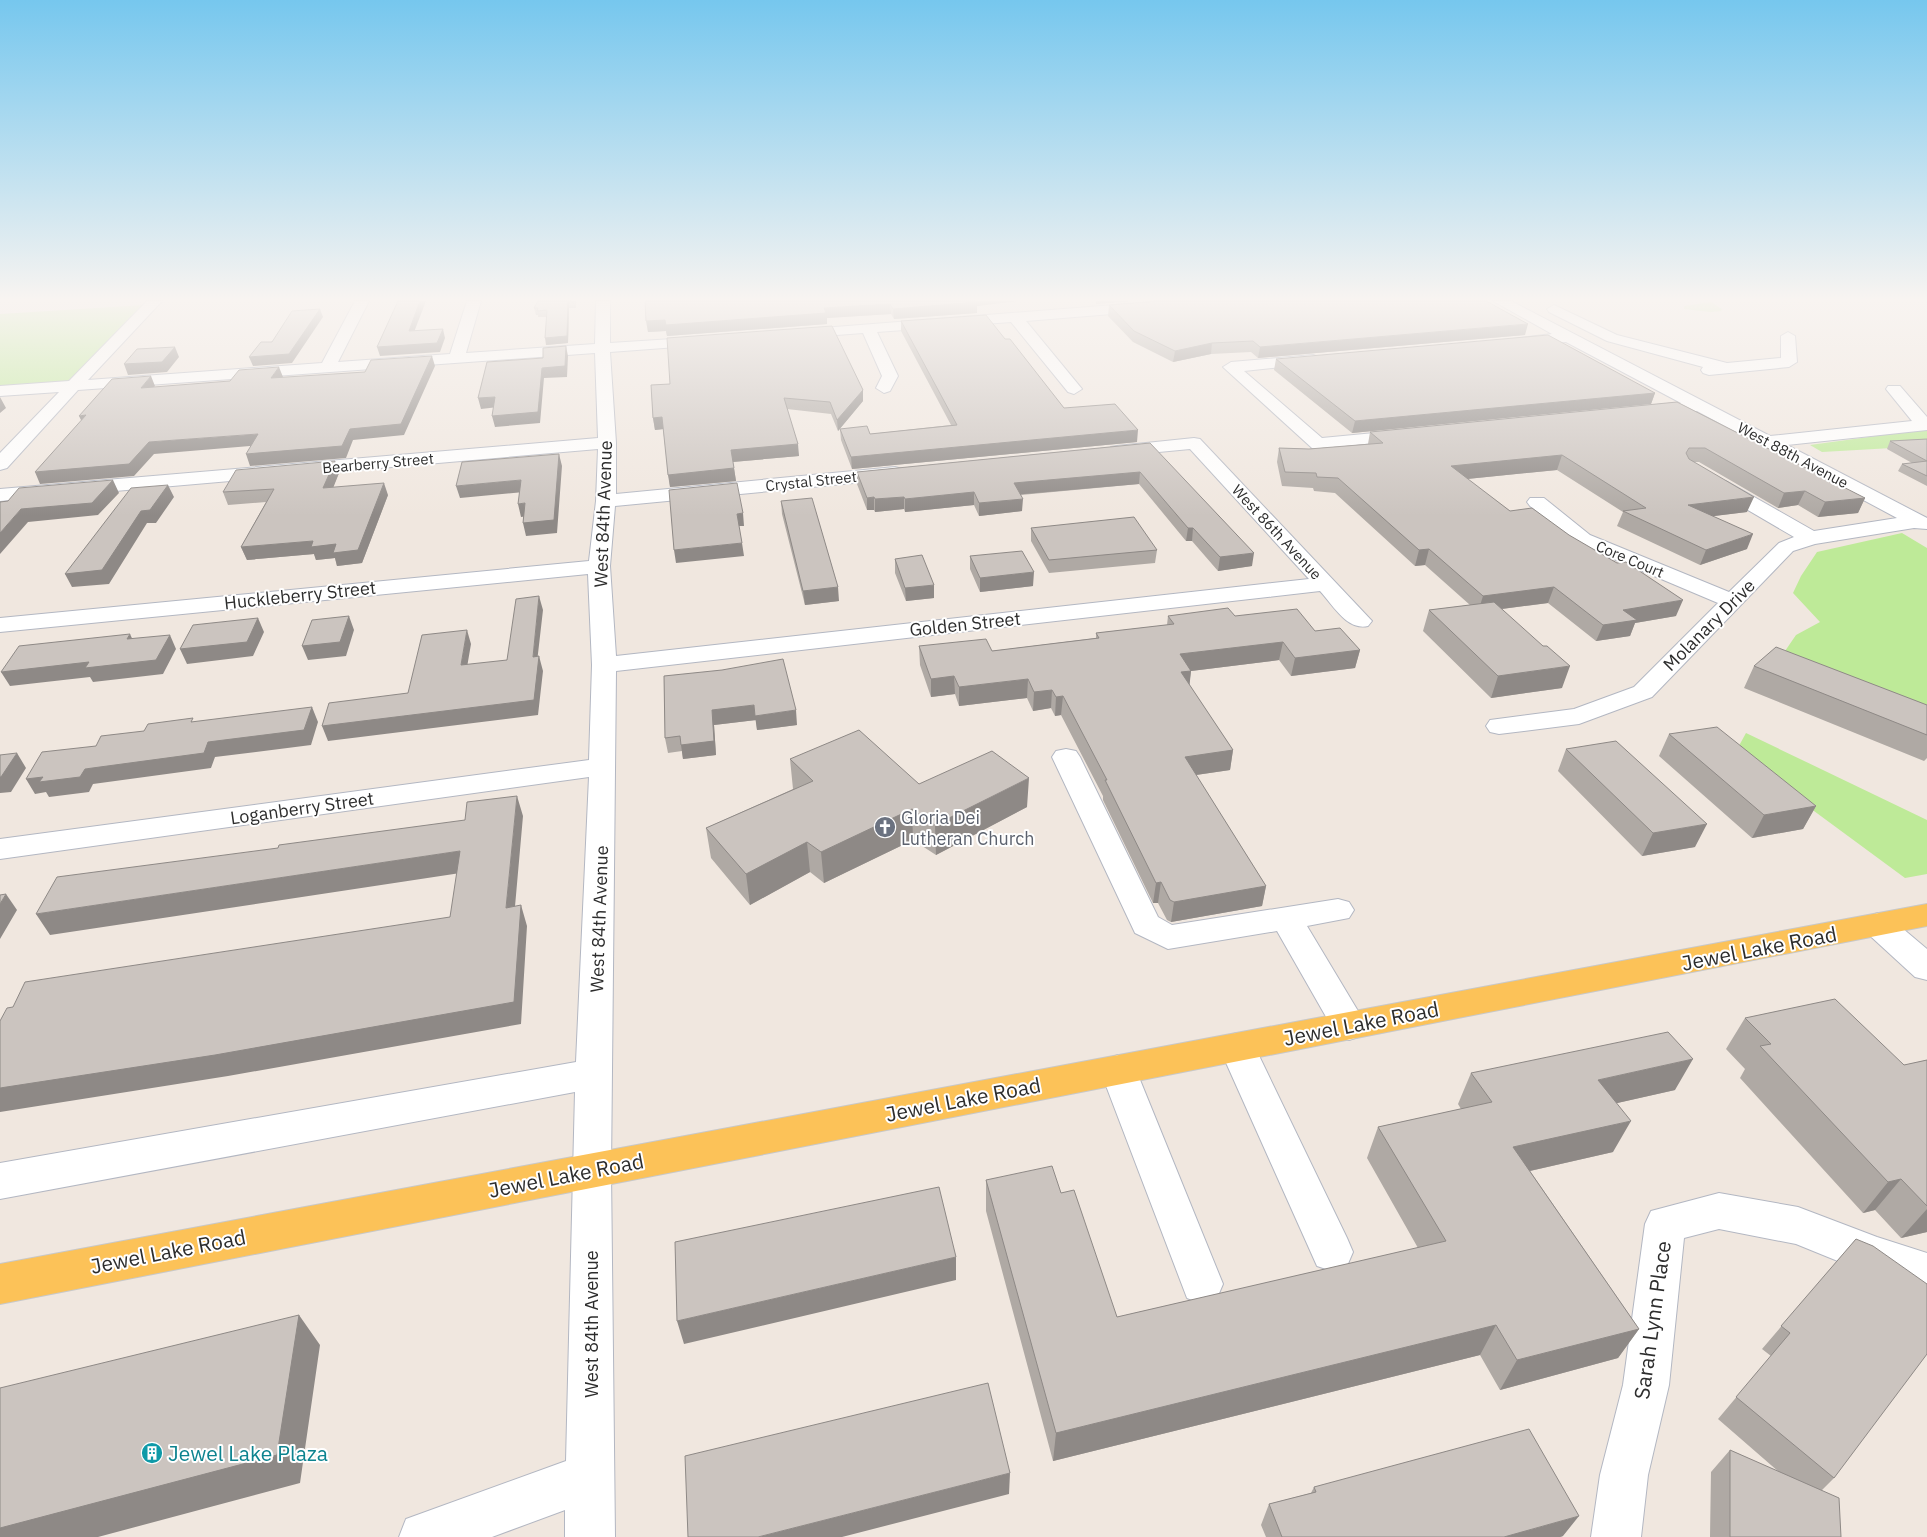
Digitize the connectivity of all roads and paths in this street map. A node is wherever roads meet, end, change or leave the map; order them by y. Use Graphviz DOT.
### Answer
graph roads {
  1 [pos="86,373"];
  2 [pos="251,373"];
  3 [pos="603,373"];
  4 [pos="888,373"];
  5 [pos="1060,373"];
  6 [pos="1237,373"];
  7 [pos="1637,373"];
  8 [pos="1668,374"];
  9 [pos="1643,376"];
  10 [pos="74,386"];
  11 [pos="884,388"];
  12 [pos="1074,389"];
  13 [pos="1894,389"];
  14 [pos="0,391"];
  15 [pos="1700,406"];
  16 [pos="1634,413"];
  17 [pos="1427,433"];
  18 [pos="1767,442"];
  19 [pos="607,443"];
  20 [pos="1096,453"];
  21 [pos="0,464"];
  22 [pos="910,471"];
  23 [pos="1699,473"];
  24 [pos="0,495"];
  25 [pos="606,501"];
  26 [pos="1537,502"];
  27 [pos="1922,523"];
  28 [pos="1811,538"];
  29 [pos="599,566"];
  30 [pos="1326,584"];
  31 [pos="1733,601"];
  32 [pos="1360,622"];
  33 [pos="0,625"];
  34 [pos="604,665"];
  35 [pos="1499,726"];
  36 [pos="1066,757"];
  37 [pos="603,767"];
  38 [pos="0,849"];
  39 [pos="1338,910"];
  40 [pos="1927,915"];
  41 [pos="1286,918"];
  42 [pos="1878,925"];
  43 [pos="1927,968"];
  44 [pos="1349,1026"];
  45 [pos="1237,1047"];
  46 [pos="1118,1070"];
  47 [pos="594,1074"];
  48 [pos="591,1170"];
  49 [pos="0,1181"];
  50 [pos="1332,1252"];
  51 [pos="1927,1273"];
  52 [pos="0,1284"];
  53 [pos="1202,1284"];
  54 [pos="591,1476"];
  55 [pos="424,1537"];
  56 [pos="590,1537"];
  57 [pos="1616,1537"];
  1 -- 10 [label="street"];
  2 -- 10 [label="street"];
  3 -- 19 [label="street, West 84th Avenue"];
  4 -- 11 [label="street"];
  5 -- 12 [label="street"];
  6 -- 17 [label="street"];
  7 -- 9 [label="street, West 88th Avenue"];
  8 -- 9 [label="street"];
  9 -- 15 [label="street, West 88th Avenue"];
  10 -- 14 [label="street"];
  10 -- 21 [label="street"];
  13 -- 18 [label="street"];
  15 -- 16 [label="street"];
  15 -- 18 [label="street, West 88th Avenue"];
  18 -- 27 [label="street, West 88th Avenue"];
  19 -- 24 [label="street, Bearberry Street"];
  19 -- 25 [label="street, West 84th Avenue"];
  20 -- 30 [label="street, West 86th Avenue"];
  22 -- 25 [label="street, Crystal Street"];
  23 -- 28 [label="street"];
  25 -- 29 [label="street, West 84th Avenue"];
  26 -- 31 [label="street, Core Court"];
  27 -- 28 [label="street, Molanary Drive"];
  28 -- 31 [label="street, Molanary Drive"];
  29 -- 33 [label="street, Huckleberry Street"];
  29 -- 34 [label="street, West 84th Avenue"];
  30 -- 32 [label="street, West 86th Avenue"];
  30 -- 34 [label="street, Golden Street"];
  31 -- 35 [label="street, Molanary Drive"];
  34 -- 37 [label="street, West 84th Avenue"];
  36 -- 41 [label="street"];
  37 -- 38 [label="street, Loganberry Street"];
  37 -- 47 [label="street, West 84th Avenue"];
  39 -- 41 [label="street"];
  40 -- 42 [label="main road, Jewel Lake Road"];
  41 -- 44 [label="street"];
  42 -- 43 [label="street"];
  42 -- 44 [label="main road, Jewel Lake Road"];
  44 -- 45 [label="main road, Jewel Lake Road"];
  45 -- 46 [label="main road, Jewel Lake Road"];
  45 -- 50 [label="street"];
  46 -- 48 [label="main road, Jewel Lake Road"];
  46 -- 53 [label="street"];
  47 -- 48 [label="street, West 84th Avenue"];
  47 -- 49 [label="street"];
  48 -- 52 [label="main road, Jewel Lake Road"];
  48 -- 54 [label="street, West 84th Avenue"];
  51 -- 57 [label="street, Sarah Lynn Place"];
  54 -- 55 [label="street"];
  54 -- 56 [label="street, West 84th Avenue"];
}
